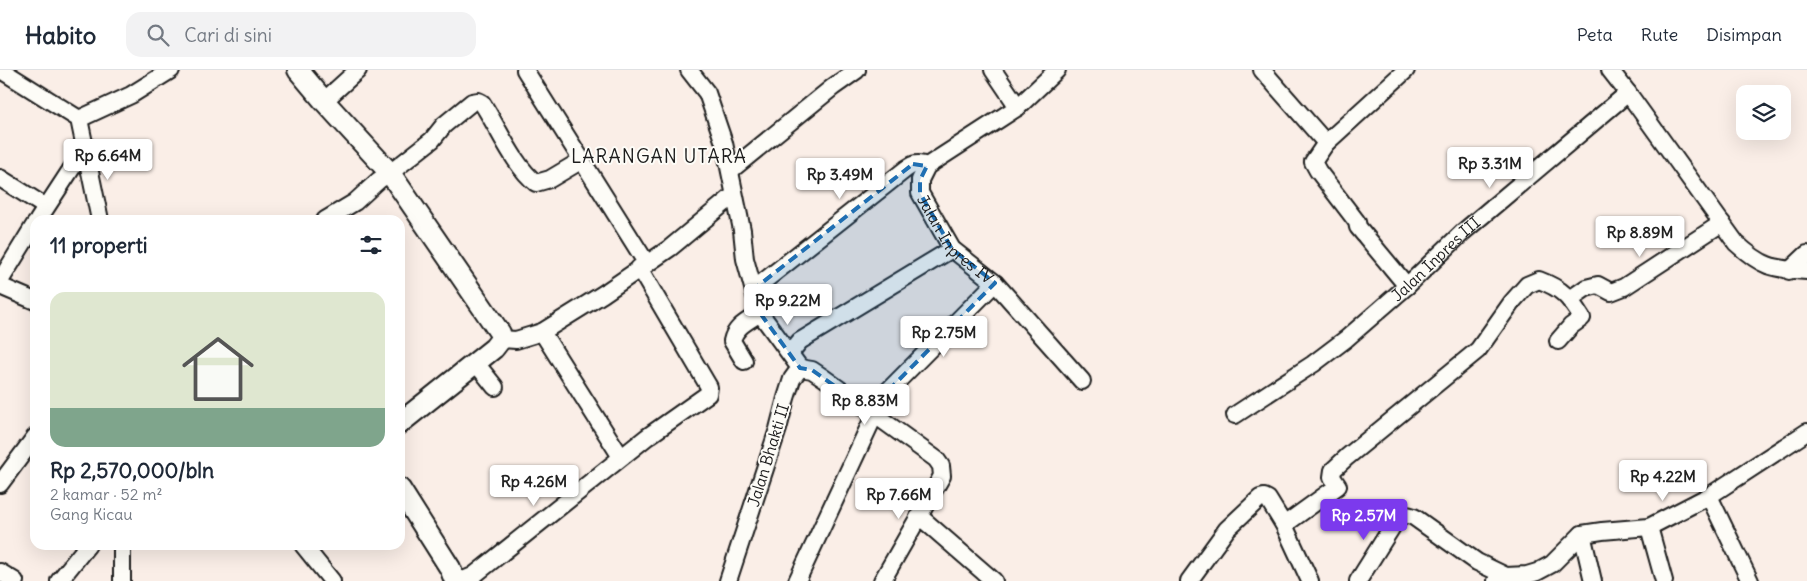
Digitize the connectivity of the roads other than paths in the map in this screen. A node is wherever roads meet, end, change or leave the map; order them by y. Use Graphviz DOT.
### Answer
graph roads {
  1 [pos="1,70"];
  2 [pos="171,70"];
  3 [pos="298,70"];
  4 [pos="358,70"];
  5 [pos="525,70"];
  6 [pos="689,70"];
  7 [pos="857,70"];
  8 [pos="993,70"];
  9 [pos="1058,70"];
  10 [pos="1262,70"];
  11 [pos="1406,70"];
  12 [pos="1610,70"];
  13 [pos="1628,93"];
  14 [pos="324,101"];
  15 [pos="1018,107"];
  16 [pos="81,118"];
  17 [pos="1326,143"];
  18 [pos="85,148"];
  19 [pos="582,160"];
  20 [pos="927,166"];
  21 [pos="730,170"];
  22 [pos="390,174"];
  23 [pos="0,178"];
  24 [pos="734,194"];
  25 [pos="42,213"];
  26 [pos="99,215"];
  27 [pos="333,215"];
  28 [pos="1722,222"];
  29 [pos="30,233"];
  30 [pos="952,249"];
  31 [pos="1807,254"];
  32 [pos="643,266"];
  33 [pos="1790,271"];
  34 [pos="1807,271"];
  35 [pos="995,283"];
  36 [pos="1407,286"];
  37 [pos="1,287"];
  38 [pos="754,289"];
  39 [pos="30,299"];
  40 [pos="1570,299"];
  41 [pos="760,313"];
  42 [pos="542,332"];
  43 [pos="501,339"];
  44 [pos="1558,341"];
  45 [pos="790,353"];
  46 [pos="744,361"];
  47 [pos="475,362"];
  48 [pos="800,368"];
  49 [pos="1082,381"];
  50 [pos="495,387"];
  51 [pos="872,412"];
  52 [pos="1235,415"];
  53 [pos="405,419"];
  54 [pos="1807,432"];
  55 [pos="30,445"];
  56 [pos="621,458"];
  57 [pos="0,484"];
  58 [pos="1709,496"];
  59 [pos="405,497"];
  60 [pos="919,516"];
  61 [pos="1284,525"];
  62 [pos="1649,527"];
  63 [pos="1582,534"];
  64 [pos="84,550"];
  65 [pos="122,550"];
  66 [pos="306,550"];
  67 [pos="0,572"];
  68 [pos="1501,578"];
  69 [pos="1526,578"];
  70 [pos="15,581"];
  71 [pos="59,581"];
  72 [pos="122,581"];
  73 [pos="332,581"];
  74 [pos="455,581"];
  75 [pos="461,581"];
  76 [pos="728,581"];
  77 [pos="797,581"];
  78 [pos="882,581"];
  79 [pos="994,581"];
  80 [pos="1189,581"];
  81 [pos="1310,581"];
  82 [pos="1358,581"];
  83 [pos="1592,581"];
  84 [pos="1664,581"];
  85 [pos="1750,581"];
  1 -- 16 [label="street"];
  2 -- 16 [label="street"];
  3 -- 14 [label="street"];
  4 -- 14 [label="street"];
  5 -- 19 [label="street"];
  6 -- 21 [label="street"];
  7 -- 21 [label="street"];
  8 -- 15 [label="street"];
  9 -- 15 [label="street, Jalan Inpres IV"];
  10 -- 17 [label="street"];
  11 -- 17 [label="street"];
  12 -- 13 [label="street"];
  13 -- 28 [label="street"];
  13 -- 36 [label="street, Jalan Inpres III"];
  14 -- 22 [label="street"];
  15 -- 20 [label="street, Jalan Inpres IV"];
  16 -- 18 [label="street"];
  17 -- 36 [label="street"];
  18 -- 25 [label="street"];
  18 -- 26 [label="street"];
  19 -- 22 [label="street"];
  19 -- 32 [label="street"];
  20 -- 30 [label="street, Jalan Inpres IV"];
  20 -- 38 [label="street"];
  21 -- 24 [label="street"];
  22 -- 27 [label="street"];
  22 -- 43 [label="street"];
  23 -- 25 [label="street"];
  24 -- 32 [label="street"];
  24 -- 38 [label="street"];
  28 -- 33 [label="street"];
  28 -- 40 [label="street"];
  29 -- 37 [label="street"];
  30 -- 35 [label="street, Jalan Inpres IV"];
  30 -- 45 [label="street"];
  31 -- 33 [label="street"];
  32 -- 42 [label="street"];
  32 -- 56 [label="street"];
  33 -- 34 [label="street"];
  35 -- 49 [label="street, Jalan Inpres IV"];
  35 -- 51 [label="street"];
  36 -- 52 [label="street, Jalan Inpres III"];
  37 -- 39 [label="street"];
  38 -- 41 [label="street"];
  40 -- 44 [label="street"];
  40 -- 61 [label="street"];
  41 -- 45 [label="street"];
  41 -- 46 [label="street"];
  42 -- 43 [label="street"];
  42 -- 56 [label="street"];
  43 -- 47 [label="street"];
  45 -- 48 [label="street"];
  47 -- 50 [label="street"];
  47 -- 53 [label="street"];
  48 -- 51 [label="street"];
  48 -- 76 [label="street, Jalan Bhakti II"];
  51 -- 60 [label="street"];
  51 -- 77 [label="street"];
  54 -- 58 [label="street"];
  55 -- 57 [label="street"];
  56 -- 75 [label="street"];
  58 -- 62 [label="street"];
  58 -- 85 [label="street"];
  59 -- 74 [label="street"];
  60 -- 78 [label="street"];
  60 -- 79 [label="street"];
  61 -- 80 [label="street"];
  61 -- 81 [label="street"];
  62 -- 63 [label="street"];
  62 -- 84 [label="street"];
  63 -- 69 [label="street"];
  63 -- 83 [label="street"];
  64 -- 71 [label="street"];
  65 -- 72 [label="street"];
  66 -- 73 [label="street"];
  67 -- 70 [label="street"];
  68 -- 69 [label="street"];
  68 -- 82 [label="street"];
}
